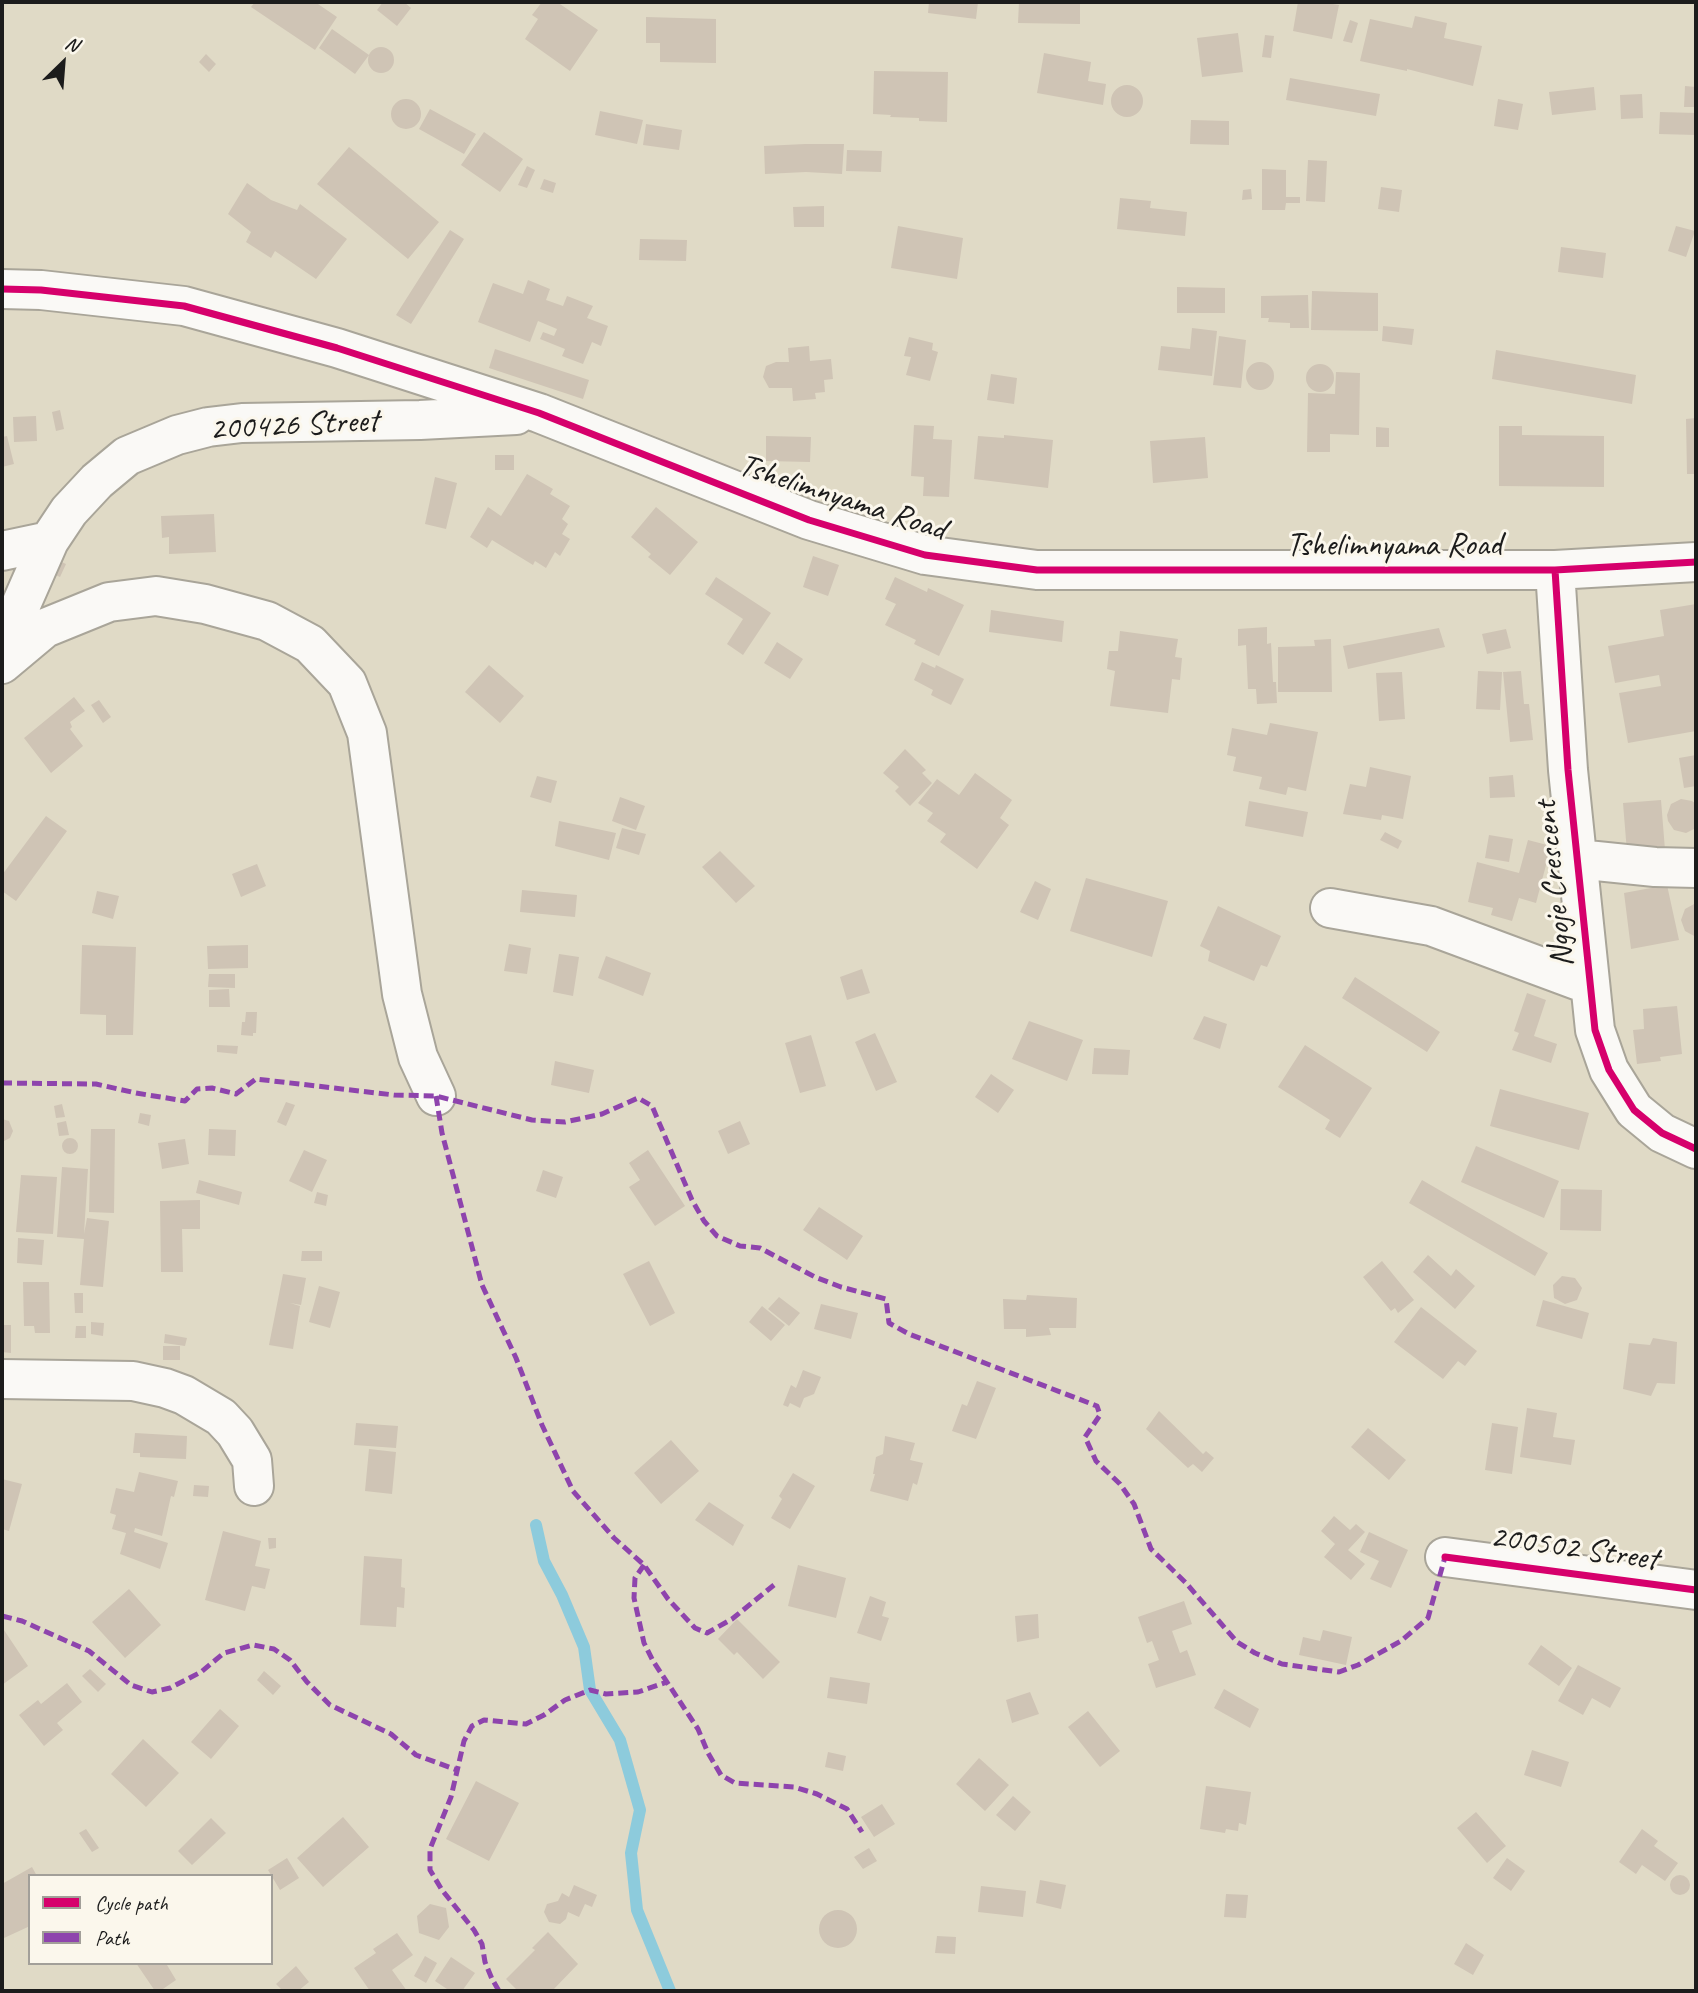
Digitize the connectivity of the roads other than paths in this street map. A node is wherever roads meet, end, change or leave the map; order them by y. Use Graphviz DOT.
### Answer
graph roads {
  1 [pos="2,289"];
  2 [pos="539,414"];
  3 [pos="49,541"];
  4 [pos="2,551"];
  5 [pos="1696,562"];
  6 [pos="1555,570"];
  7 [pos="2,649"];
  8 [pos="2,664"];
  9 [pos="1577,859"];
  10 [pos="1696,868"];
  11 [pos="1330,908"];
  12 [pos="1590,985"];
  13 [pos="436,1096"];
  14 [pos="1696,1149"];
  15 [pos="2,1379"];
  16 [pos="254,1486"];
  17 [pos="1445,1557"];
  18 [pos="1696,1590"];
  1 -- 2 [label="street, Tshelimnyama Road"];
  2 -- 3 [label="street, 200426 Street"];
  2 -- 6 [label="street, Tshelimnyama Road"];
  3 -- 4 [label="street"];
  3 -- 7 [label="street, 200426 Street"];
  5 -- 6 [label="street, Tshelimnyama Road"];
  6 -- 9 [label="street, Ngoje Crescent"];
  8 -- 13 [label="street"];
  9 -- 10 [label="street"];
  9 -- 12 [label="street, Ngoje Crescent"];
  11 -- 12 [label="street"];
  12 -- 14 [label="street, Ngoje Crescent"];
  15 -- 16 [label="street"];
  17 -- 18 [label="street, 200502 Street"];
}
